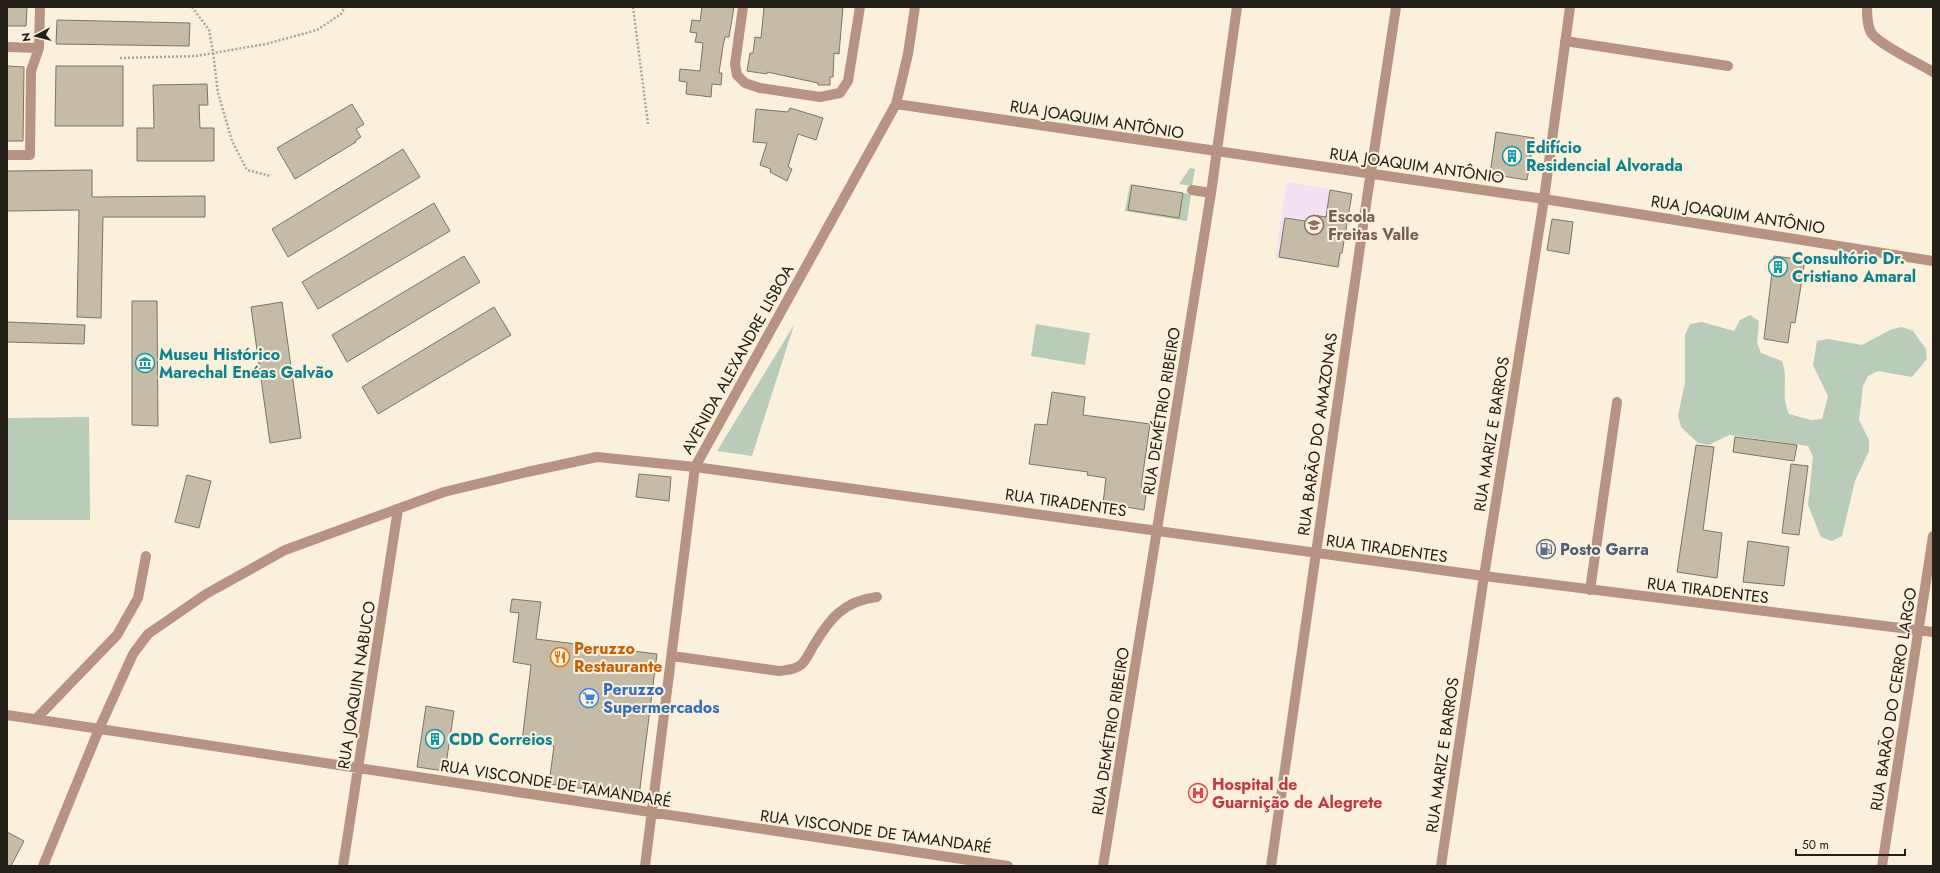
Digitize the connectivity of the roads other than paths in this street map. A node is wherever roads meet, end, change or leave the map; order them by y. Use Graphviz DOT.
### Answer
graph roads {
  1 [pos="40,7"];
  2 [pos="743,7"];
  3 [pos="860,7"];
  4 [pos="915,7"];
  5 [pos="1237,7"];
  6 [pos="1396,7"];
  7 [pos="1570,7"];
  8 [pos="1867,7"];
  9 [pos="1565,41"];
  10 [pos="7,47"];
  11 [pos="39,48"];
  12 [pos="1728,66"];
  13 [pos="1933,72"];
  14 [pos="896,104"];
  15 [pos="1217,152"];
  16 [pos="7,155"];
  17 [pos="1370,173"];
  18 [pos="1192,190"];
  19 [pos="1211,193"];
  20 [pos="1544,199"];
  21 [pos="1933,261"];
  22 [pos="1617,402"];
  23 [pos="695,467"];
  24 [pos="398,509"];
  25 [pos="1157,530"];
  26 [pos="1933,536"];
  27 [pos="1315,554"];
  28 [pos="146,556"];
  29 [pos="1484,576"];
  30 [pos="1590,590"];
  31 [pos="877,597"];
  32 [pos="1919,631"];
  33 [pos="1933,632"];
  34 [pos="672,656"];
  35 [pos="7,715"];
  36 [pos="36,719"];
  37 [pos="100,729"];
  38 [pos="359,769"];
  39 [pos="652,813"];
  40 [pos="43,866"];
  41 [pos="343,866"];
  42 [pos="645,866"];
  43 [pos="1008,866"];
  44 [pos="1104,866"];
  45 [pos="1271,866"];
  46 [pos="1441,866"];
  47 [pos="1882,866"];
  1 -- 11 [label="street"];
  2 -- 3 [label="street"];
  4 -- 14 [label="street, AVENIDA ALEXANDRE LISBOA"];
  5 -- 15 [label="street, RUA DEMÉTRIO RIBEIRO"];
  6 -- 17 [label="street, RUA BARÃO DO AMAZONAS"];
  7 -- 9 [label="street, RUA MARIZ E BARROS"];
  8 -- 13 [label="street"];
  9 -- 12 [label="street"];
  9 -- 20 [label="street, RUA MARIZ E BARROS"];
  10 -- 11 [label="street"];
  11 -- 16 [label="street"];
  14 -- 15 [label="street, RUA JOAQUIM ANTÔNIO"];
  14 -- 23 [label="street, AVENIDA ALEXANDRE LISBOA"];
  15 -- 17 [label="street, RUA JOAQUIM ANTÔNIO"];
  15 -- 19 [label="street, RUA DEMÉTRIO RIBEIRO"];
  17 -- 20 [label="street, RUA JOAQUIM ANTÔNIO"];
  17 -- 27 [label="street, RUA BARÃO DO AMAZONAS"];
  18 -- 19 [label="street"];
  19 -- 25 [label="street, RUA DEMÉTRIO RIBEIRO"];
  20 -- 21 [label="street, RUA JOAQUIM ANTÔNIO"];
  20 -- 29 [label="street, RUA MARIZ E BARROS"];
  22 -- 30 [label="street"];
  23 -- 24 [label="street, AVENIDA ALEXANDRE LISBOA"];
  23 -- 25 [label="street, RUA TIRADENTES"];
  23 -- 34 [label="street"];
  24 -- 37 [label="street, AVENIDA ALEXANDRE LISBOA"];
  24 -- 38 [label="street, RUA JOAQUIN NABUCO"];
  25 -- 27 [label="street, RUA TIRADENTES"];
  25 -- 44 [label="street, RUA DEMÉTRIO RIBEIRO"];
  26 -- 32 [label="street, RUA BARÃO DO CERRO LARGO"];
  27 -- 29 [label="street, RUA TIRADENTES"];
  27 -- 45 [label="street, RUA BARÃO DO AMAZONAS"];
  28 -- 36 [label="street"];
  29 -- 30 [label="street, RUA TIRADENTES"];
  29 -- 46 [label="street, RUA MARIZ E BARROS"];
  30 -- 32 [label="street, RUA TIRADENTES"];
  31 -- 34 [label="street"];
  32 -- 33 [label="street, RUA TIRADENTES"];
  32 -- 47 [label="street, RUA BARÃO DO CERRO LARGO"];
  34 -- 39 [label="street"];
  35 -- 36 [label="street, RUA VISCONDE DE TAMANDARÉ"];
  36 -- 37 [label="street, RUA VISCONDE DE TAMANDARÉ"];
  37 -- 38 [label="street, RUA VISCONDE DE TAMANDARÉ"];
  37 -- 40 [label="street, AVENIDA ALEXANDRE LISBOA"];
  38 -- 39 [label="street, RUA VISCONDE DE TAMANDARÉ"];
  38 -- 41 [label="street, RUA JOAQUIN NABUCO"];
  39 -- 42 [label="street"];
  39 -- 43 [label="street, RUA VISCONDE DE TAMANDARÉ"];
}
